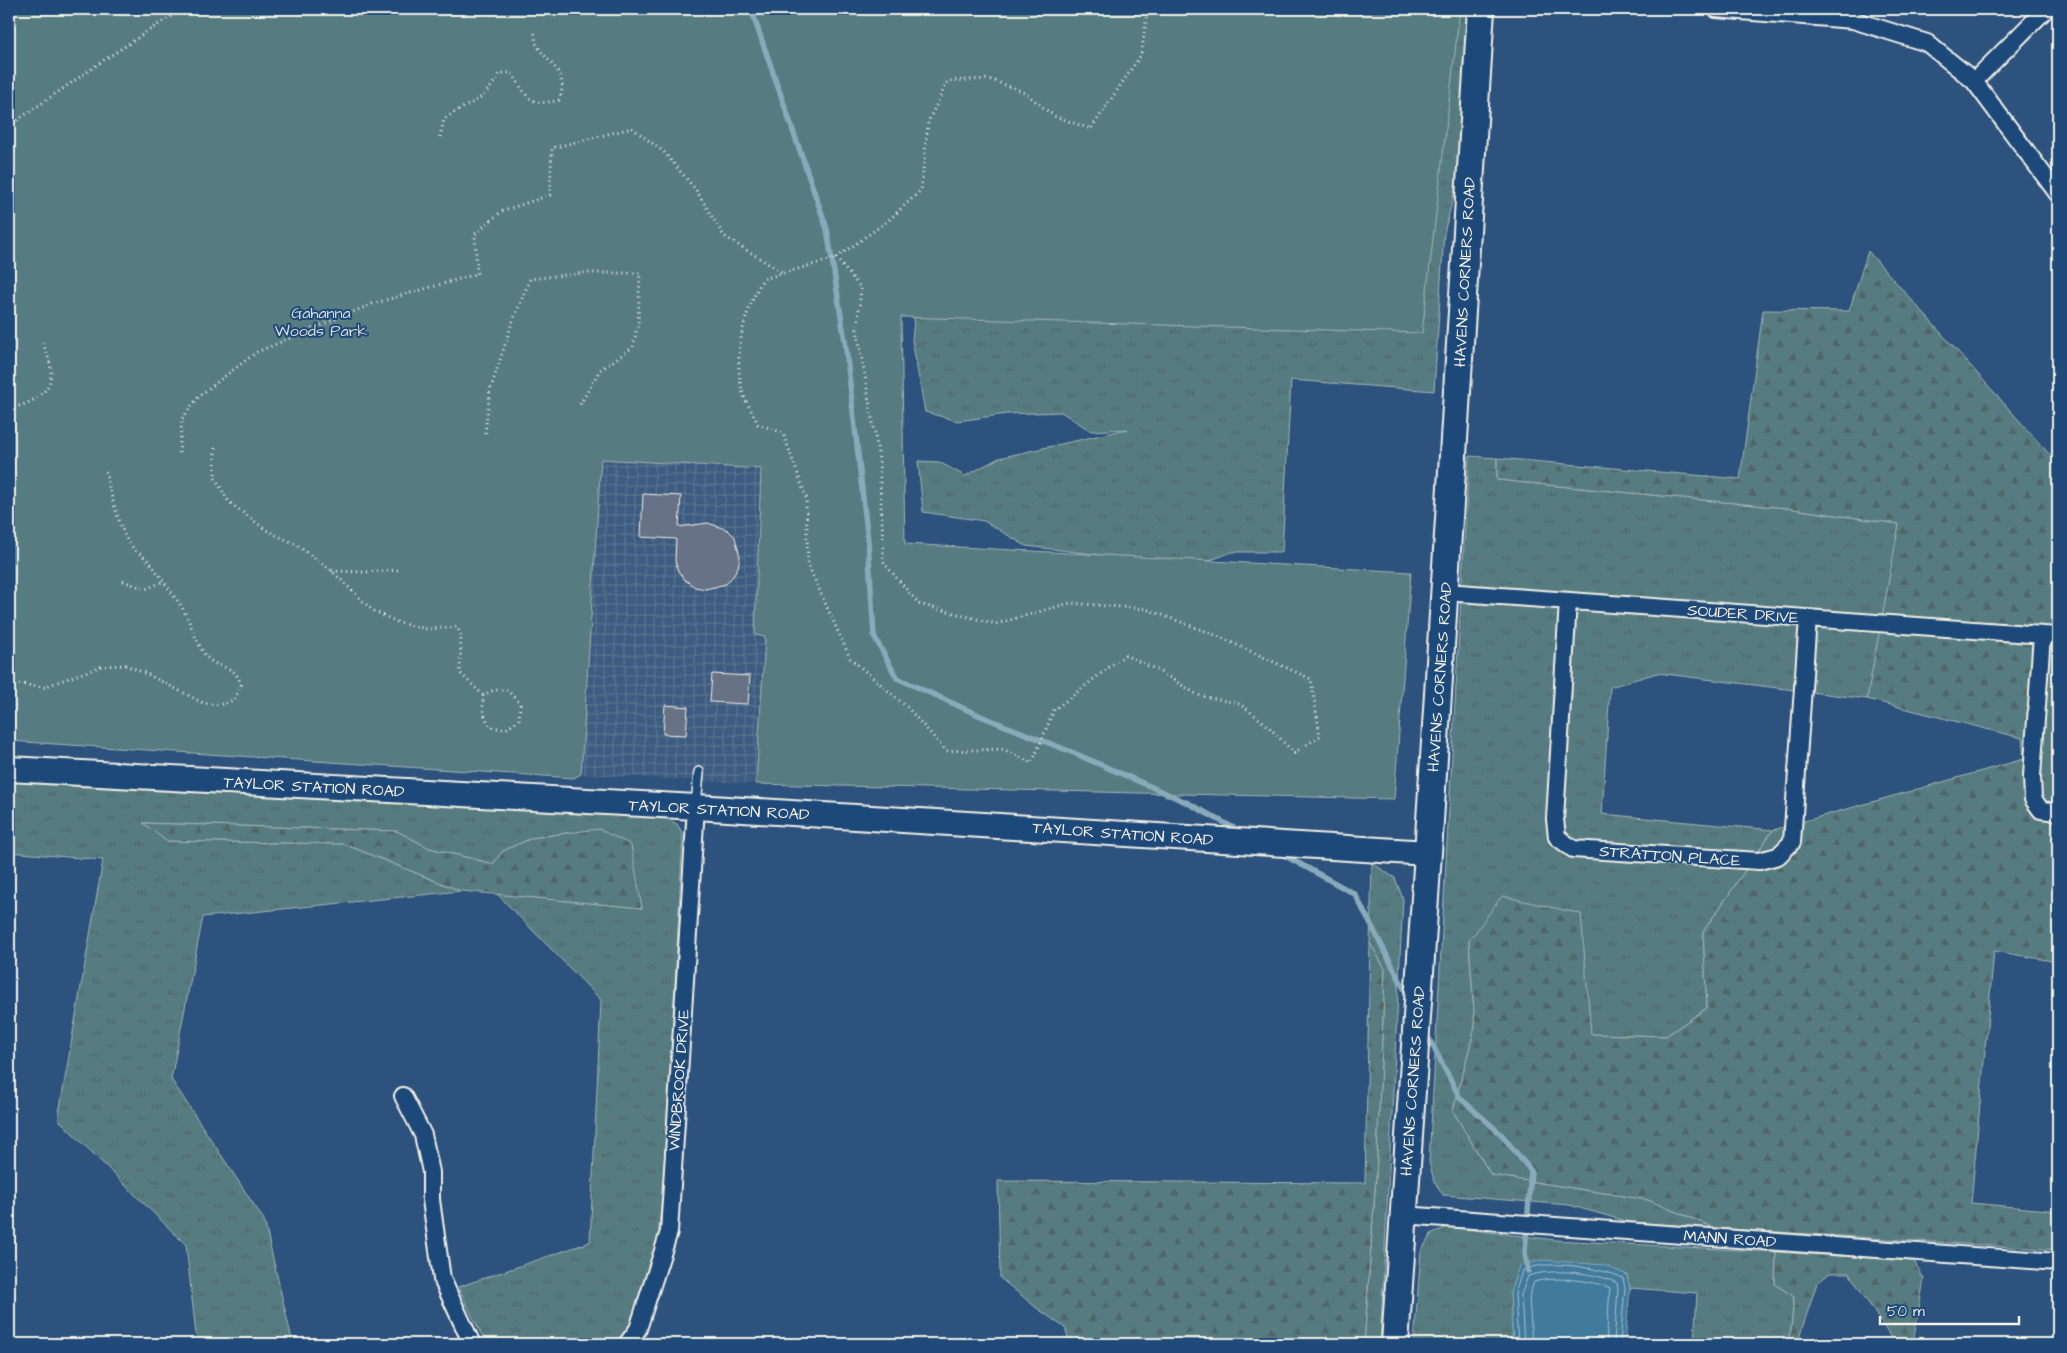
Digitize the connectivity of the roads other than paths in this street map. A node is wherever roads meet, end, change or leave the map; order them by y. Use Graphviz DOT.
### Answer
graph roads {
  1 [pos="1481,9"];
  2 [pos="1716,9"];
  3 [pos="2046,9"];
  4 [pos="1974,81"];
  5 [pos="2058,194"];
  6 [pos="1445,592"];
  7 [pos="1568,601"];
  8 [pos="1808,618"];
  9 [pos="2042,634"];
  10 [pos="2058,636"];
  11 [pos="9,768"];
  12 [pos="699,772"];
  13 [pos="696,807"];
  14 [pos="2058,812"];
  15 [pos="1428,852"];
  16 [pos="403,1096"];
  17 [pos="1403,1215"];
  18 [pos="2058,1262"];
  19 [pos="472,1344"];
  20 [pos="627,1344"];
  21 [pos="1395,1344"];
  1 -- 6 [label="main road, HAVENS CORNERS ROAD"];
  2 -- 4 [label="street"];
  3 -- 4 [label="street"];
  4 -- 5 [label="street"];
  6 -- 7 [label="street, SOUDER DRIVE"];
  6 -- 15 [label="main road, HAVENS CORNERS ROAD"];
  7 -- 8 [label="street, SOUDER DRIVE"];
  7 -- 8 [label="street, STRATTON PLACE"];
  8 -- 9 [label="street, SOUDER DRIVE"];
  9 -- 10 [label="street, SOUDER DRIVE"];
  9 -- 14 [label="street"];
  11 -- 13 [label="main road, TAYLOR STATION ROAD"];
  12 -- 13 [label="lane"];
  13 -- 15 [label="main road, TAYLOR STATION ROAD"];
  13 -- 20 [label="street, WINDBROOK DRIVE"];
  15 -- 17 [label="main road, HAVENS CORNERS ROAD"];
  16 -- 19 [label="street"];
  17 -- 18 [label="street, MANN ROAD"];
  17 -- 21 [label="main road, HAVENS CORNERS ROAD"];
}
